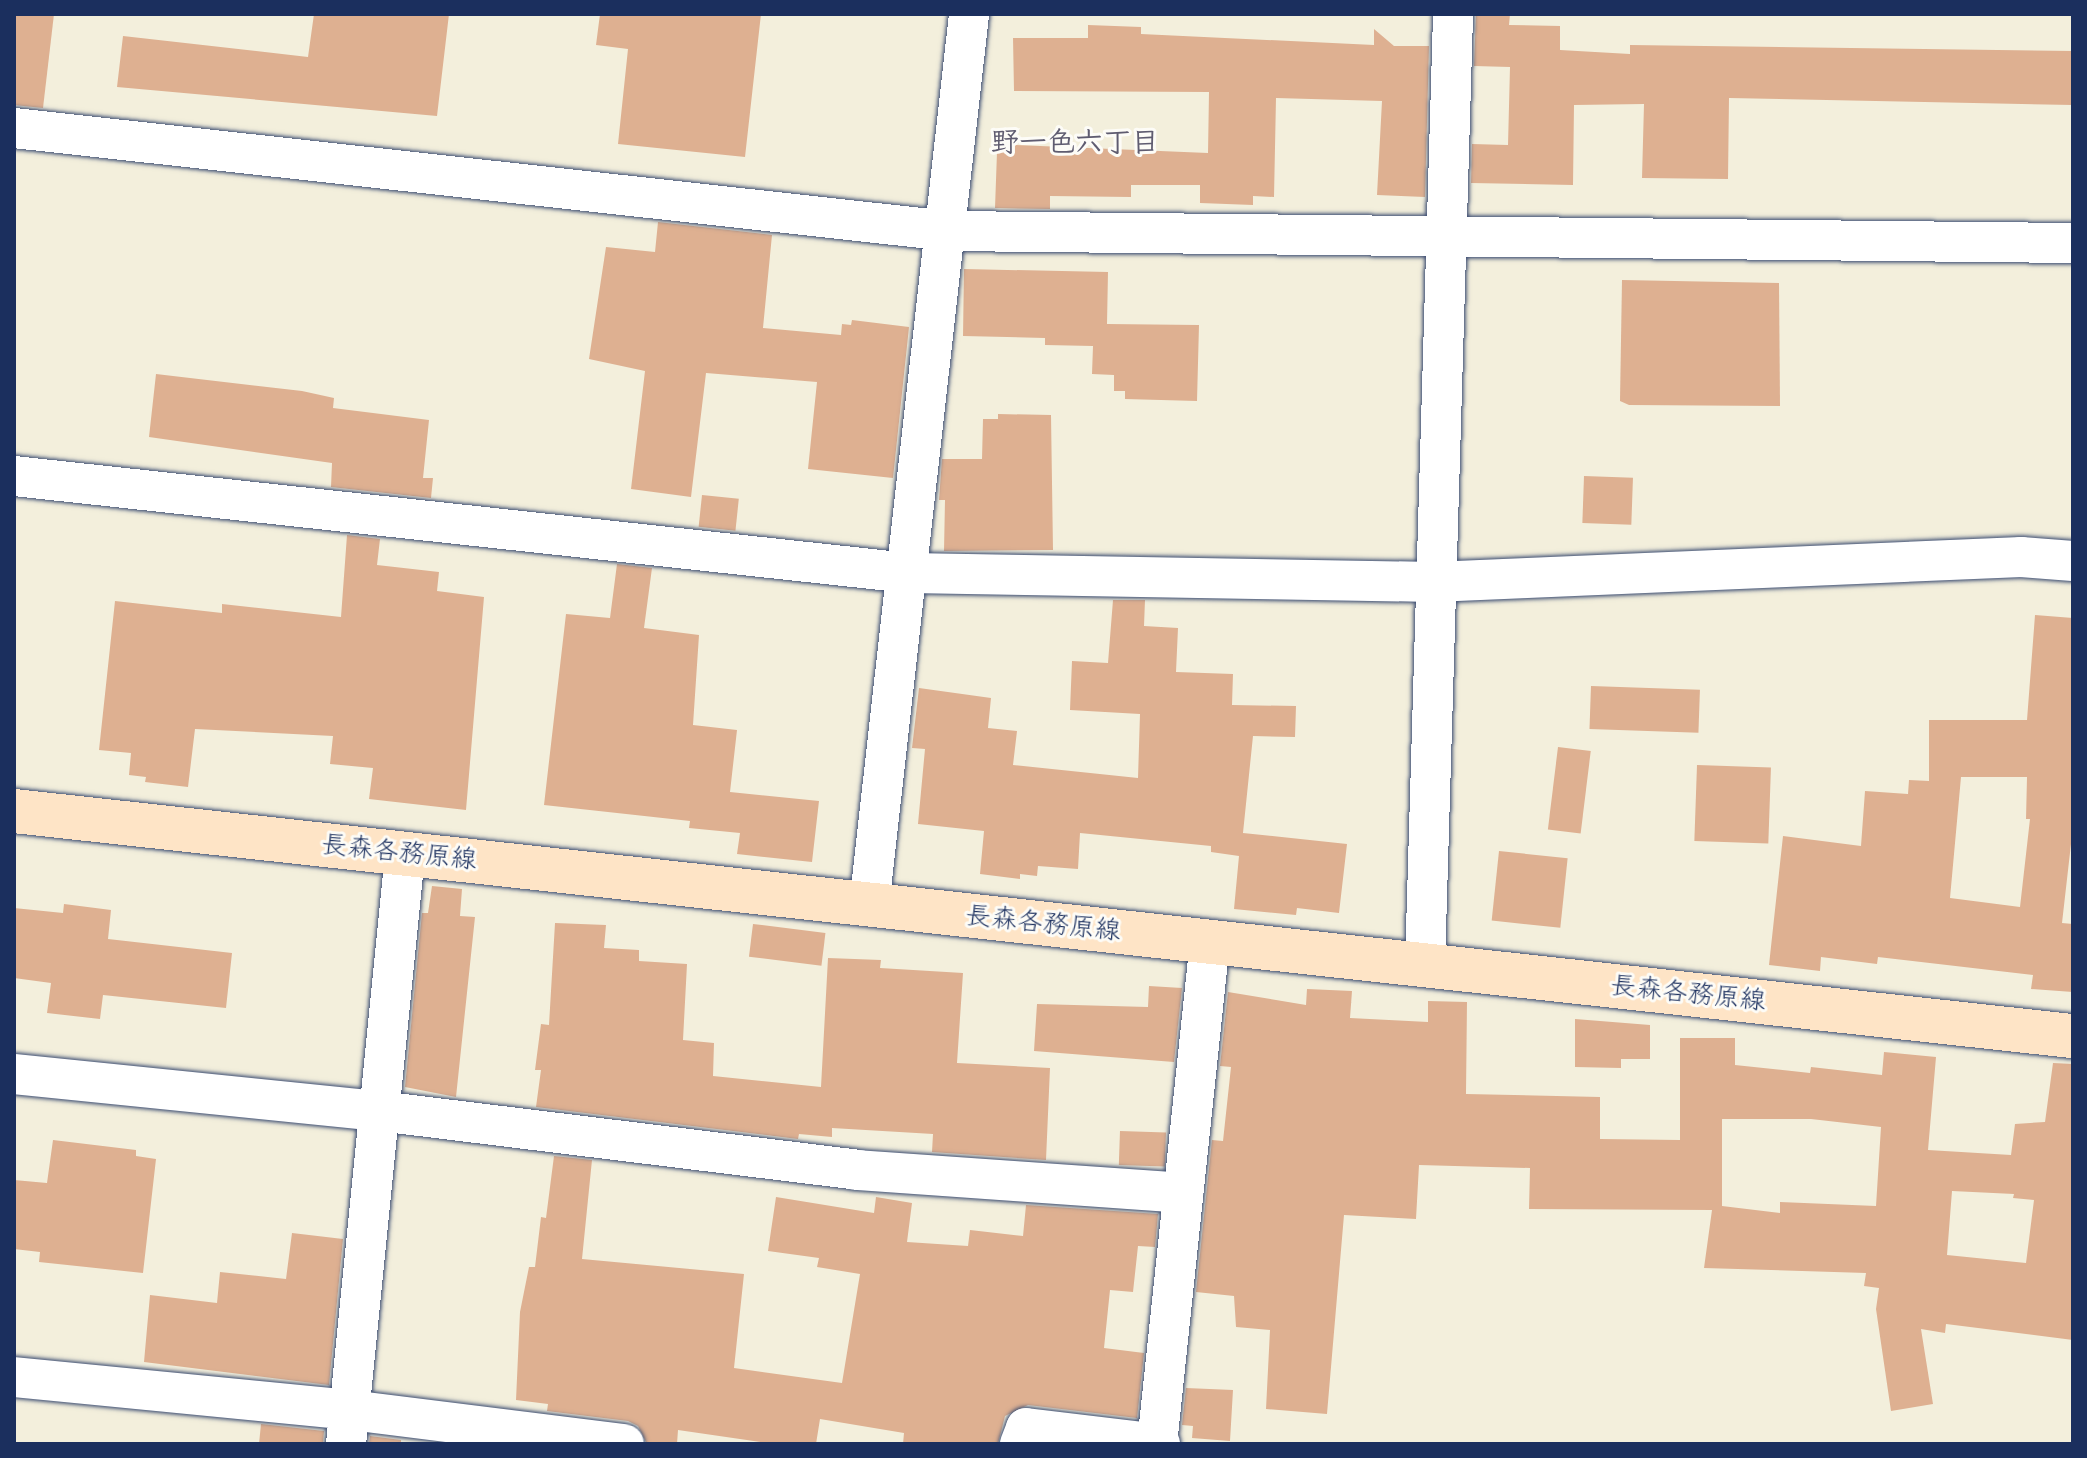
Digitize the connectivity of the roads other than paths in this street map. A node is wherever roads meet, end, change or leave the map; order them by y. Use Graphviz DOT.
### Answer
graph roads {
  1 [pos="969,14"];
  2 [pos="1453,14"];
  3 [pos="14,128"];
  4 [pos="948,231"];
  5 [pos="1447,237"];
  6 [pos="2073,243"];
  7 [pos="14,476"];
  8 [pos="2073,561"];
  9 [pos="909,573"];
  10 [pos="1433,582"];
  11 [pos="14,811"];
  12 [pos="405,854"];
  13 [pos="869,906"];
  14 [pos="1210,941"];
  15 [pos="1425,965"];
  16 [pos="2073,1036"];
  17 [pos="14,1074"];
  18 [pos="379,1111"];
  19 [pos="1183,1193"];
  20 [pos="14,1377"];
  21 [pos="348,1427"];
  22 [pos="624,1444"];
  23 [pos="1020,1444"];
  24 [pos="1158,1444"];
  1 -- 4 [label="street"];
  2 -- 5 [label="street"];
  3 -- 4 [label="street"];
  4 -- 5 [label="street"];
  4 -- 9 [label="street"];
  5 -- 6 [label="street"];
  5 -- 10 [label="street"];
  7 -- 9 [label="street"];
  8 -- 10 [label="street"];
  9 -- 10 [label="street"];
  9 -- 13 [label="street"];
  10 -- 15 [label="street"];
  11 -- 12 [label="main road, 長森各務原線"];
  12 -- 13 [label="main road, 長森各務原線"];
  12 -- 18 [label="street"];
  13 -- 14 [label="main road, 長森各務原線"];
  14 -- 15 [label="main road, 長森各務原線"];
  14 -- 19 [label="street"];
  15 -- 16 [label="main road, 長森各務原線"];
  17 -- 18 [label="street"];
  18 -- 19 [label="street"];
  18 -- 21 [label="street"];
  19 -- 24 [label="street"];
  20 -- 21 [label="street"];
  21 -- 22 [label="street"];
  23 -- 24 [label="street"];
}
